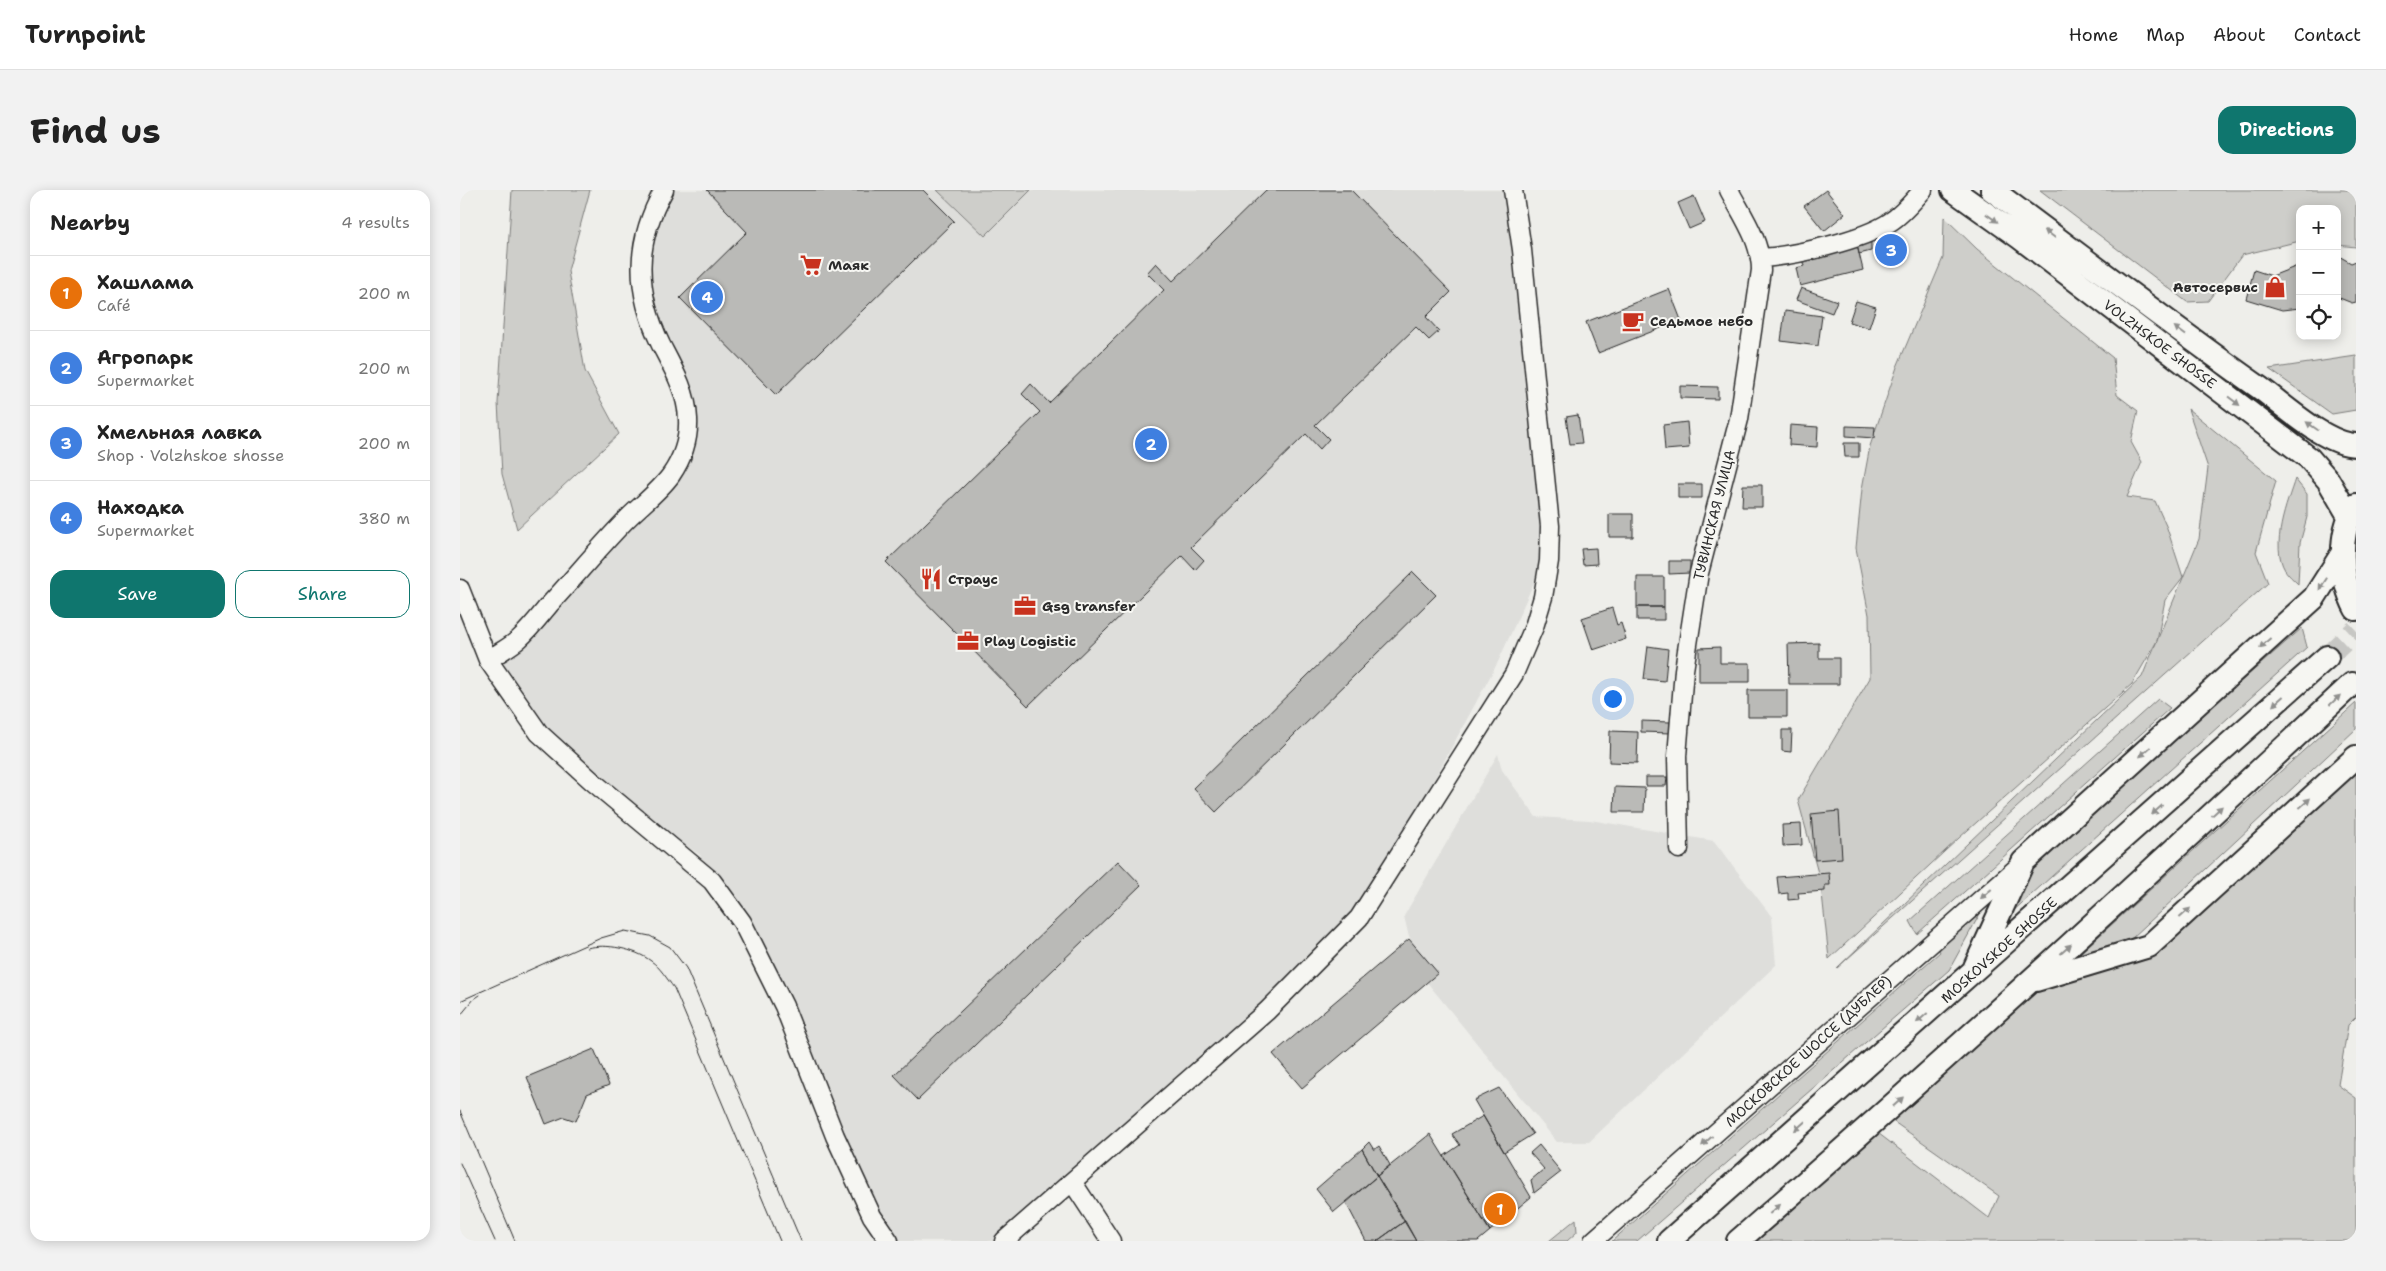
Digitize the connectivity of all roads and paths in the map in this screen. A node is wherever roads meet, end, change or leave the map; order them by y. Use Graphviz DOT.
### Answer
graph roads {
  1 [pos="664,190"];
  2 [pos="1513,190"];
  3 [pos="1729,190"];
  4 [pos="1923,190"];
  5 [pos="1952,190"];
  6 [pos="1992,190"];
  7 [pos="1762,258"];
  8 [pos="2356,445"];
  9 [pos="2352,510"];
  10 [pos="2342,554"];
  11 [pos="460,589"];
  12 [pos="2355,608"];
  13 [pos="2327,657"];
  14 [pos="488,660"];
  15 [pos="2352,684"];
  16 [pos="2356,756"];
  17 [pos="1679,849"];
  18 [pos="2023,862"];
  19 [pos="1971,974"];
  20 [pos="2030,982"];
  21 [pos="1073,1183"];
  22 [pos="889,1241"];
  23 [pos="1004,1241"];
  24 [pos="1111,1241"];
  25 [pos="1593,1241"];
  26 [pos="1669,1241"];
  27 [pos="1738,1241"];
  1 -- 14 [label="street"];
  2 -- 21 [label="street"];
  3 -- 7 [label="street, ТУВИНСКАЯ УЛИЦА"];
  4 -- 7 [label="street"];
  5 -- 9 [label="main road, VOLZHSKOE SHOSSE, one-way"];
  8 -- 6 [label="main road, VOLZHSKOE SHOSSE, one-way"];
  7 -- 17 [label="street, ТУВИНСКАЯ УЛИЦА"];
  9 -- 10 [label="main road"];
  10 -- 12 [label="main road"];
  10 -- 18 [label="main road, one-way"];
  11 -- 14 [label="street"];
  13 -- 19 [label="main road, MOSKOVSKOE SHOSSE, one-way"];
  14 -- 22 [label="street"];
  20 -- 15 [label="main road, one-way"];
  20 -- 16 [label="main road, one-way"];
  18 -- 19 [label="main road"];
  18 -- 25 [label="street, МОСКОВСКОЕ ШОССЕ (ДУБЛЕР), one-way"];
  19 -- 26 [label="main road, MOSKOVSKOE SHOSSE, one-way"];
  27 -- 20 [label="main road, one-way"];
  21 -- 23 [label="street"];
  21 -- 24 [label="street"];
}
